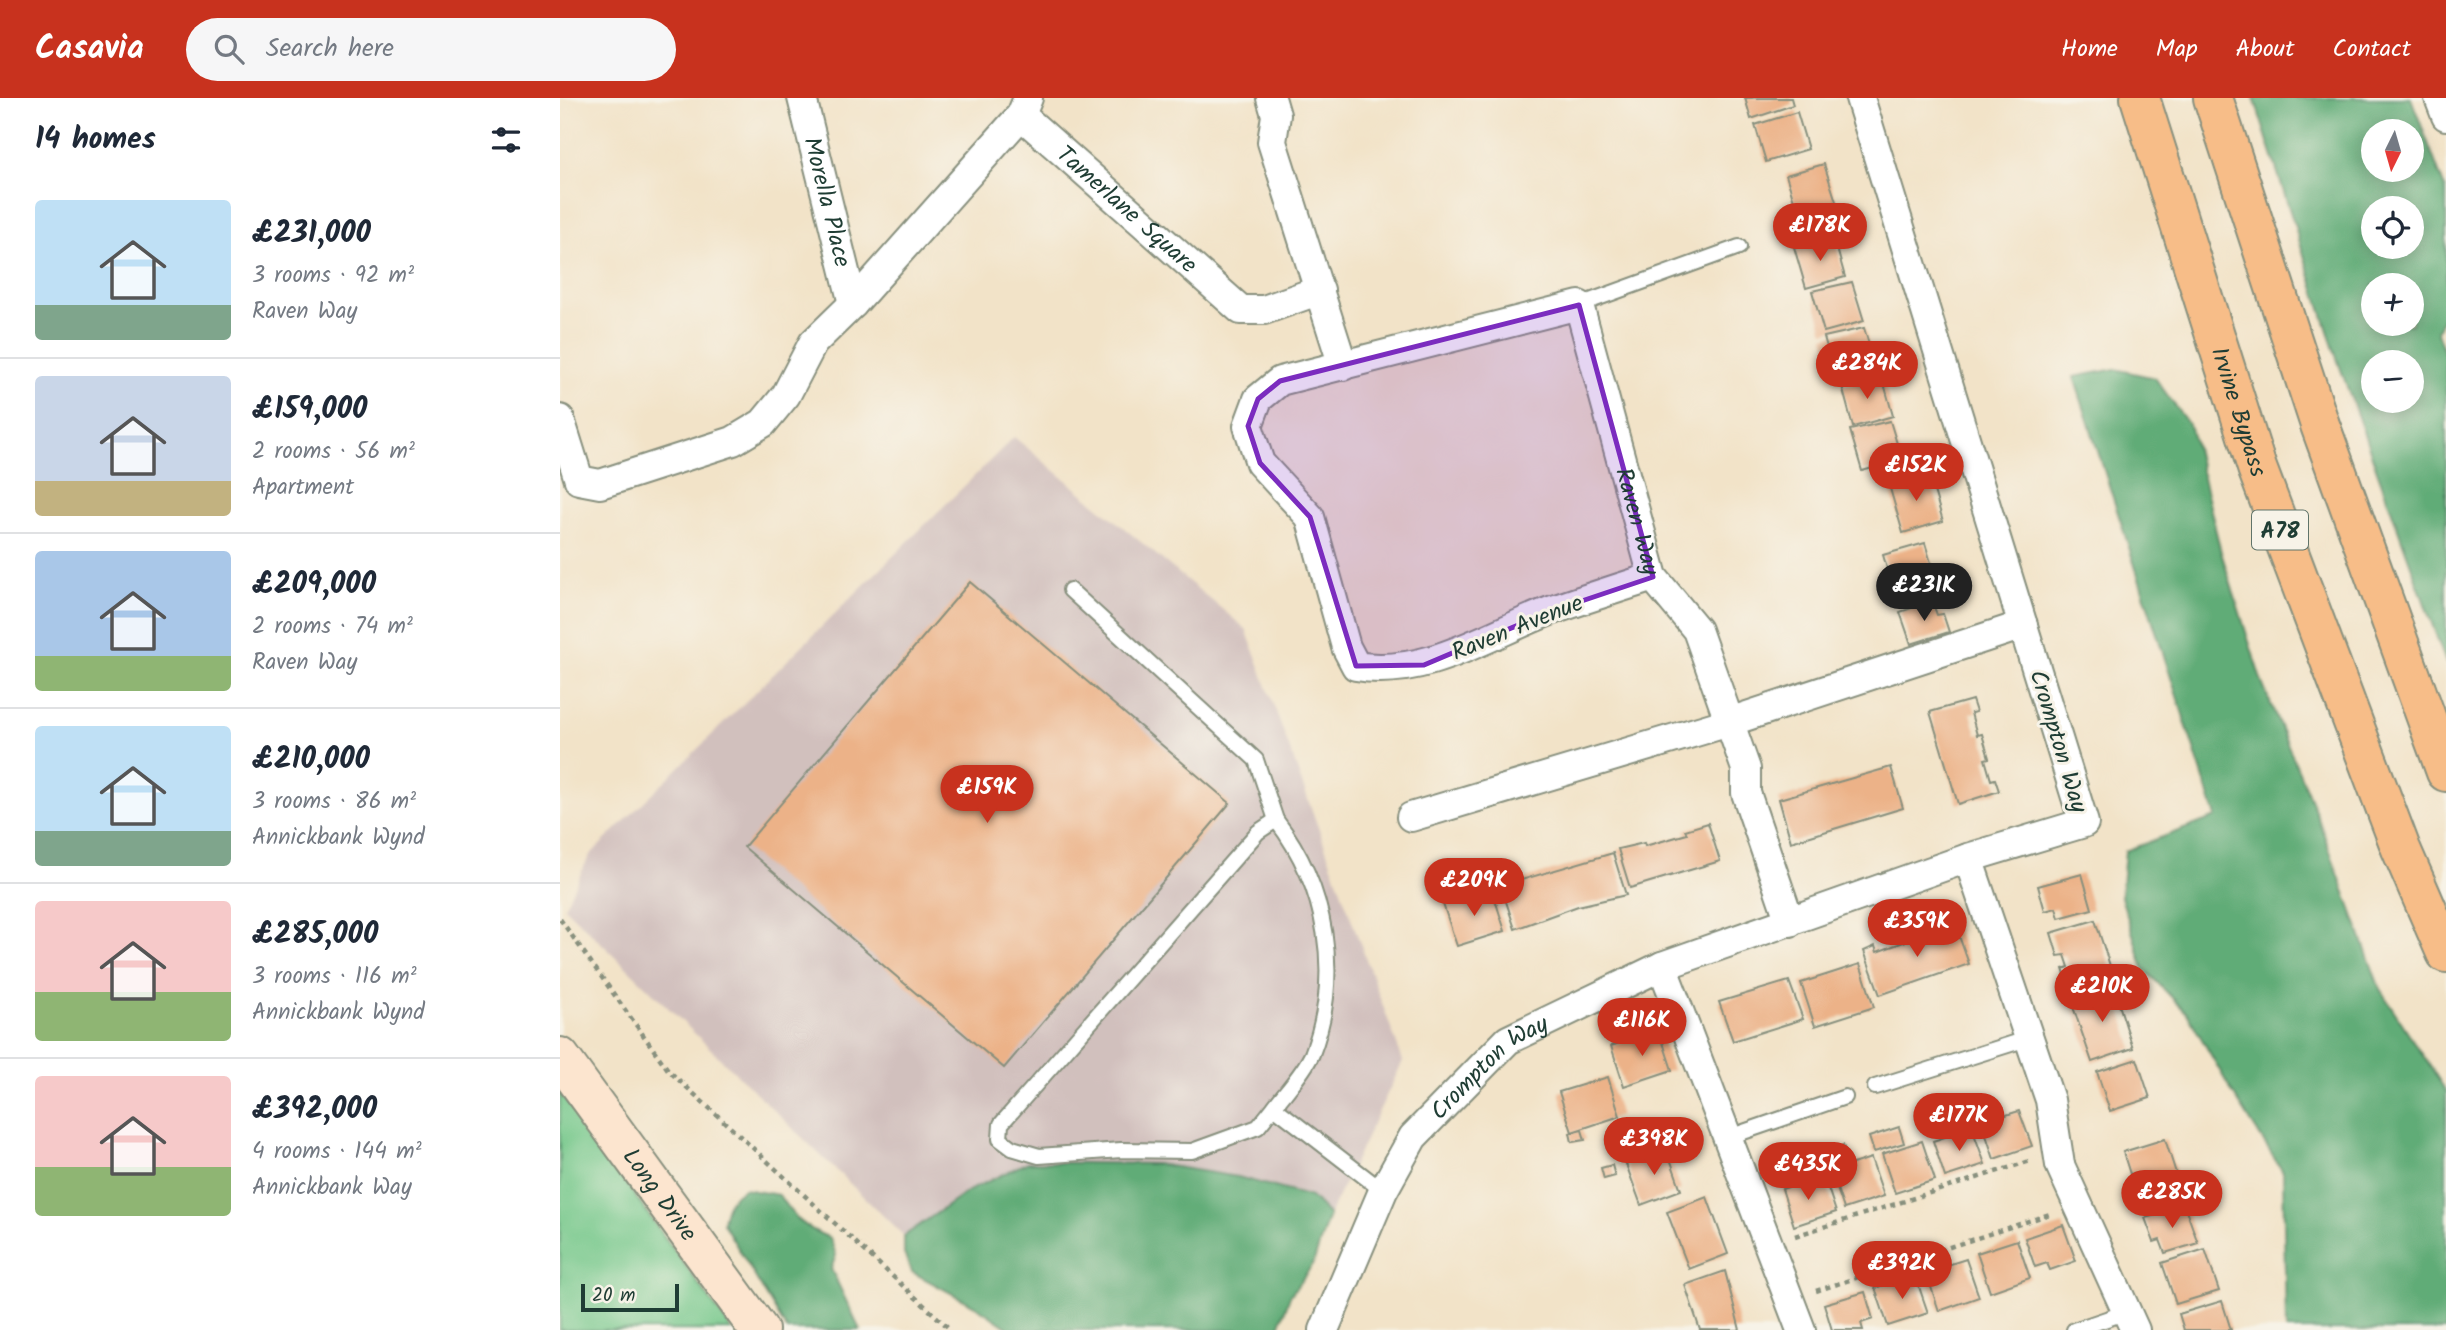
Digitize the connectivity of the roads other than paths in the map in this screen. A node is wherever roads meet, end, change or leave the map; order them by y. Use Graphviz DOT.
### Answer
graph roads {
  1 [pos="802,98"];
  2 [pos="1860,98"];
  3 [pos="2140,98"];
  4 [pos="2213,98"];
  5 [pos="2439,98"];
  6 [pos="1278,100"];
  7 [pos="1025,107"];
  8 [pos="2446,116"];
  9 [pos="1739,247"];
  10 [pos="1320,290"];
  11 [pos="853,304"];
  12 [pos="1580,306"];
  13 [pos="1343,366"];
  14 [pos="560,419"];
  15 [pos="1653,577"];
  16 [pos="1070,590"];
  17 [pos="2023,625"];
  18 [pos="1729,722"];
  19 [pos="2446,772"];
  20 [pos="1411,817"];
  21 [pos="1276,820"];
  22 [pos="1968,858"];
  23 [pos="1790,922"];
  24 [pos="2446,953"];
  25 [pos="1662,966"];
  26 [pos="2030,1038"];
  27 [pos="560,1057"];
  28 [pos="1875,1087"];
  29 [pos="1845,1097"];
  30 [pos="1274,1107"];
  31 [pos="1726,1138"];
  32 [pos="1383,1191"];
  33 [pos="2131,1321"];
  34 [pos="759,1330"];
  35 [pos="1324,1330"];
  36 [pos="1801,1330"];
  37 [pos="2074,1330"];
  1 -- 11 [label="street, Morella Place"];
  2 -- 17 [label="street, Crompton Way"];
  3 -- 24 [label="highway, Irvine Bypass / A78"];
  4 -- 19 [label="highway"];
  5 -- 8 [label="street"];
  6 -- 10 [label="street"];
  7 -- 10 [label="street, Tamerlane Square"];
  7 -- 11 [label="street"];
  9 -- 12 [label="lane"];
  10 -- 13 [label="street"];
  11 -- 14 [label="street"];
  12 -- 13 [label="street"];
  12 -- 15 [label="street, Raven Way"];
  13 -- 15 [label="street, Raven Avenue"];
  15 -- 18 [label="street, Raven Way"];
  16 -- 21 [label="lane"];
  17 -- 18 [label="street"];
  17 -- 22 [label="street, Crompton Way"];
  18 -- 20 [label="street"];
  18 -- 23 [label="street, Raven Way"];
  21 -- 30 [label="lane"];
  21 -- 30 [label="lane"];
  22 -- 23 [label="street, Crompton Way"];
  22 -- 26 [label="street"];
  23 -- 25 [label="street, Crompton Way"];
  25 -- 31 [label="street"];
  25 -- 32 [label="street, Crompton Way"];
  26 -- 28 [label="lane"];
  26 -- 33 [label="street"];
  27 -- 34 [label="main road, Long Drive"];
  29 -- 31 [label="lane"];
  30 -- 32 [label="lane"];
  31 -- 36 [label="street"];
  32 -- 35 [label="street, Crompton Way"];
  33 -- 37 [label="lane"];
}
